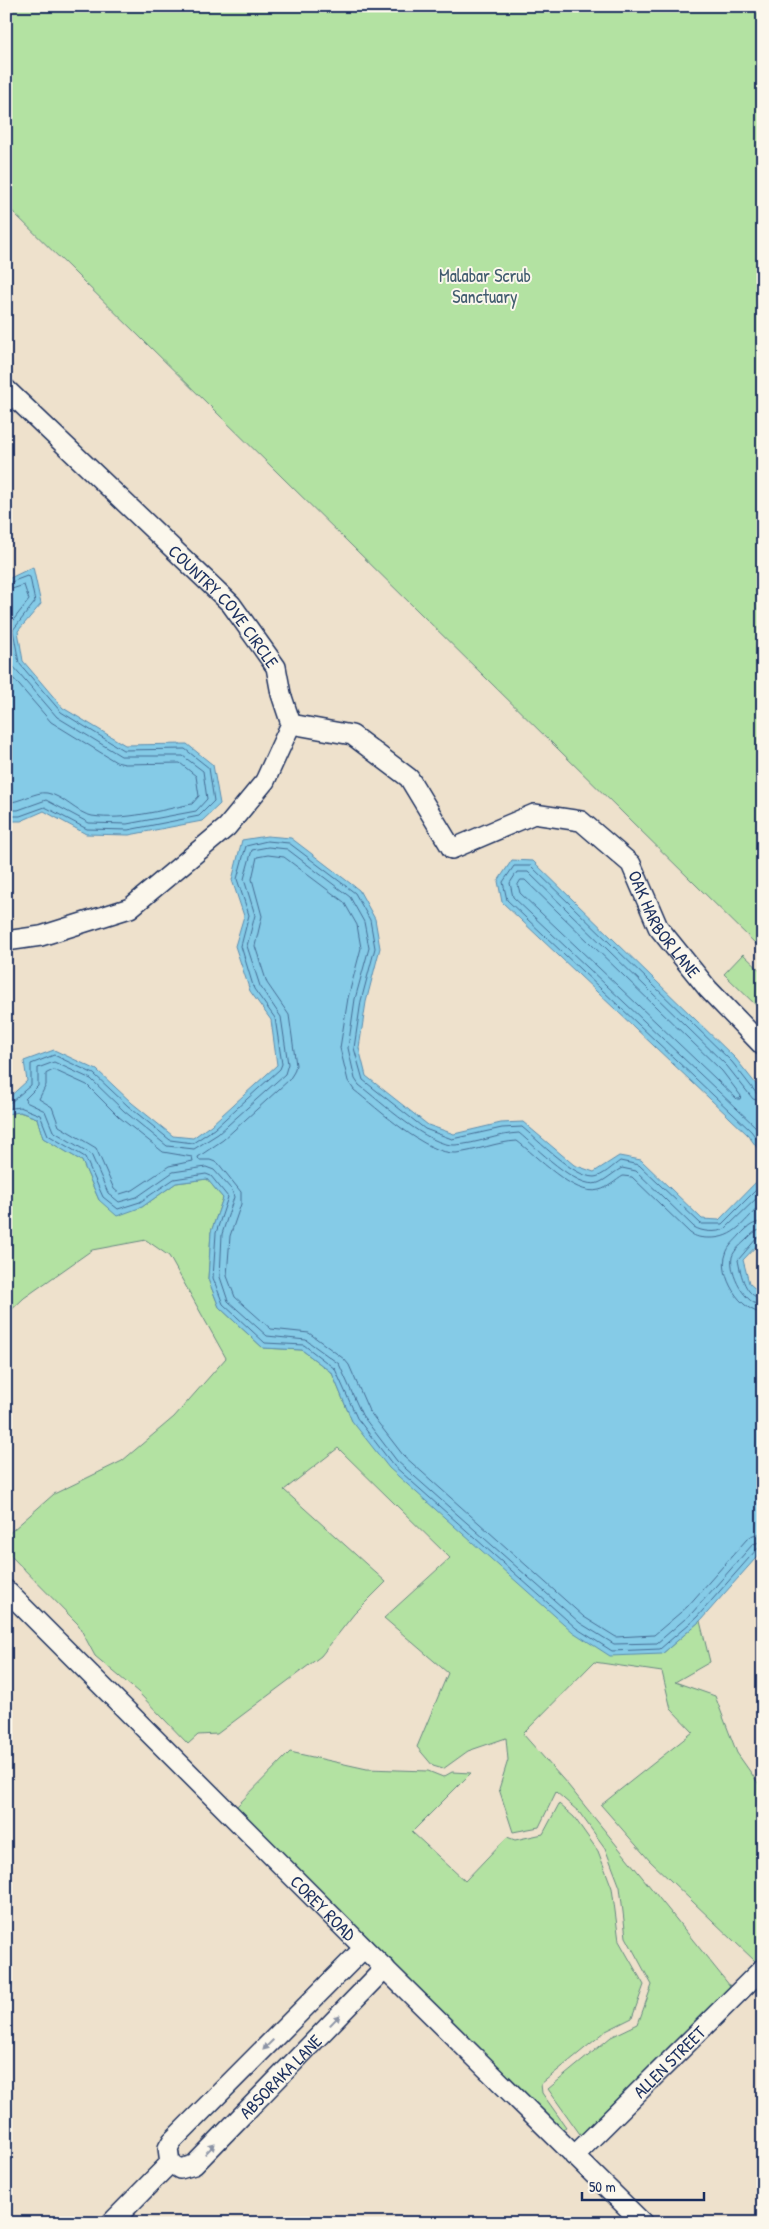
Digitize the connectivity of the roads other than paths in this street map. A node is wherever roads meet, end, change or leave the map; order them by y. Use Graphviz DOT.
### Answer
graph roads {
  1 [pos="6,389"];
  2 [pos="291,724"];
  3 [pos="6,941"];
  4 [pos="763,1046"];
  5 [pos="6,1590"];
  6 [pos="364,1948"];
  7 [pos="385,1968"];
  8 [pos="760,1976"];
  9 [pos="284,2029"];
  10 [pos="306,2050"];
  11 [pos="574,2156"];
  12 [pos="170,2163"];
  13 [pos="111,2223"];
  14 [pos="643,2223"];
  1 -- 2 [label="street, COUNTRY COVE CIRCLE"];
  2 -- 3 [label="street"];
  2 -- 4 [label="street, OAK HARBOR LANE"];
  5 -- 6 [label="street, COREY ROAD"];
  6 -- 7 [label="street, COREY ROAD"];
  6 -- 9 [label="street, ABSORAKA LANE"];
  10 -- 7 [label="street, ABSORAKA LANE, one-way"];
  7 -- 11 [label="street, COREY ROAD"];
  8 -- 11 [label="street, ALLEN STREET"];
  9 -- 10 [label="street"];
  9 -- 12 [label="street, ABSORAKA LANE, one-way"];
  12 -- 10 [label="street, ABSORAKA LANE, one-way"];
  11 -- 14 [label="street, COREY ROAD"];
  12 -- 13 [label="street"];
}
